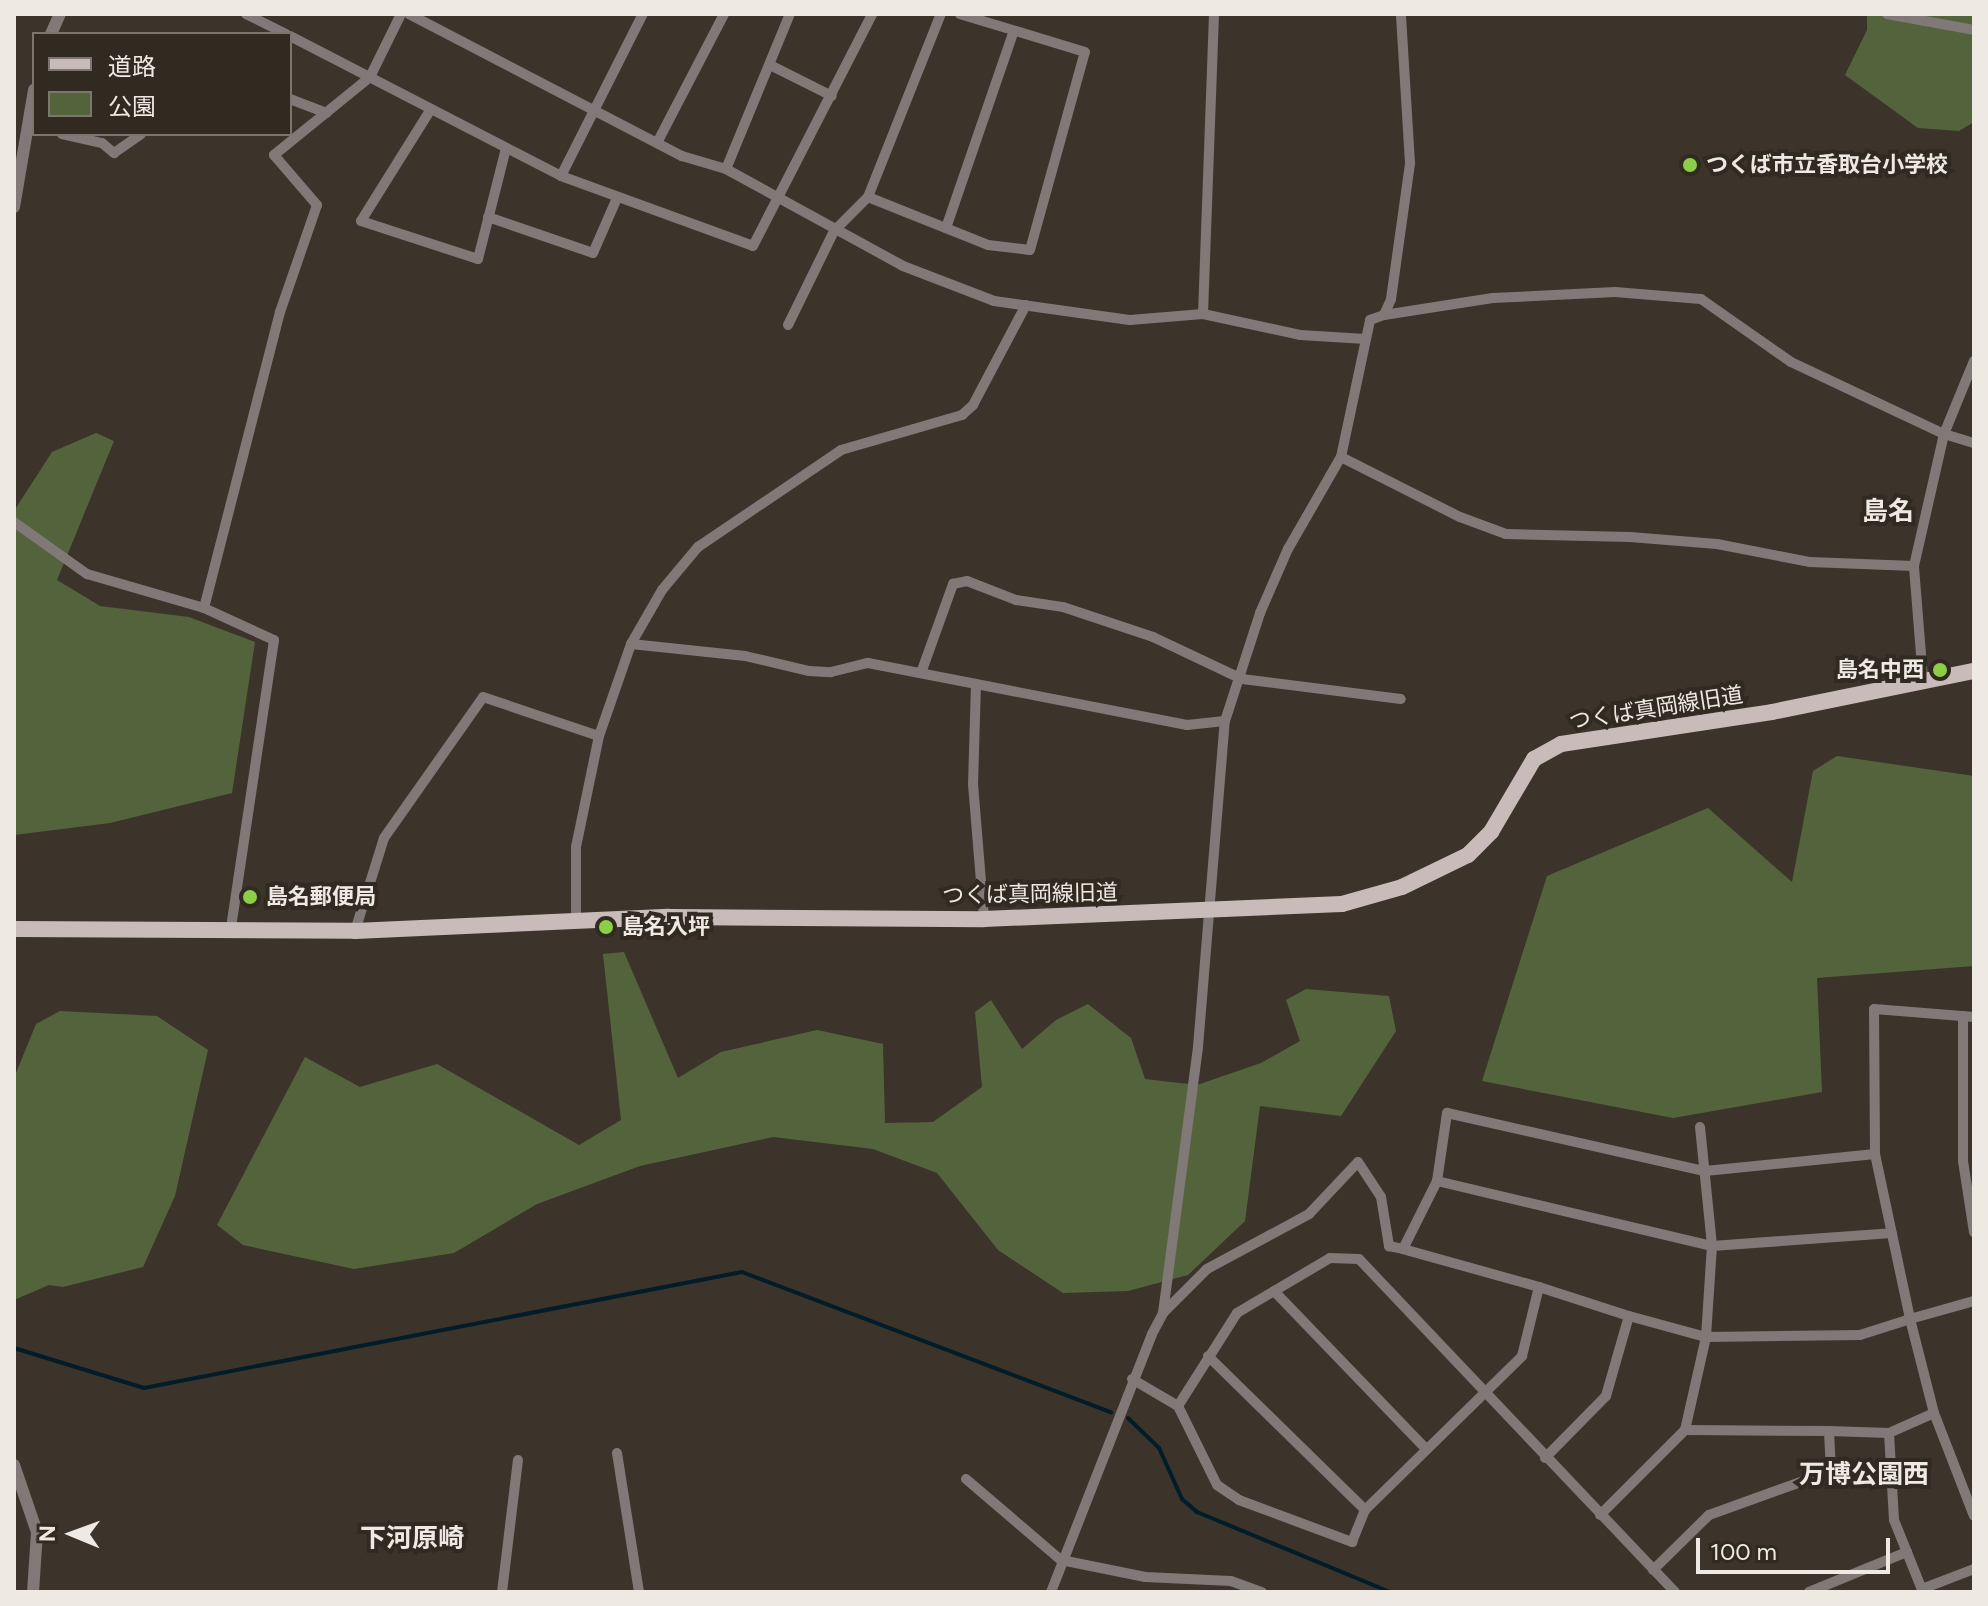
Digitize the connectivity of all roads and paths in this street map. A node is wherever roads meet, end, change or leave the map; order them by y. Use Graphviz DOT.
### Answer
graph roads {
  1 [pos="246,14"];
  2 [pos="401,14"];
  3 [pos="409,14"];
  4 [pos="643,14"];
  5 [pos="724,14"];
  6 [pos="790,14"];
  7 [pos="872,14"];
  8 [pos="941,14"];
  9 [pos="960,14"];
  10 [pos="1214,14"];
  11 [pos="1401,14"];
  12 [pos="1887,14"];
  13 [pos="1974,30"];
  14 [pos="282,32"];
  15 [pos="1013,33"];
  16 [pos="292,37"];
  17 [pos="770,65"];
  18 [pos="370,77"];
  19 [pos="832,96"];
  20 [pos="292,100"];
  21 [pos="431,109"];
  22 [pos="593,110"];
  23 [pos="326,113"];
  24 [pos="30,126"];
  25 [pos="71,136"];
  26 [pos="138,136"];
  27 [pos="658,141"];
  28 [pos="506,148"];
  29 [pos="726,169"];
  30 [pos="561,176"];
  31 [pos="868,197"];
  32 [pos="617,198"];
  33 [pos="777,198"];
  34 [pos="14,206"];
  35 [pos="488,217"];
  36 [pos="946,228"];
  37 [pos="834,231"];
  38 [pos="1026,305"];
  39 [pos="1203,314"];
  40 [pos="1384,315"];
  41 [pos="788,325"];
  42 [pos="1366,339"];
  43 [pos="1974,361"];
  44 [pos="1944,434"];
  45 [pos="1974,443"];
  46 [pos="1341,457"];
  47 [pos="14,522"];
  48 [pos="1914,566"];
  49 [pos="204,608"];
  50 [pos="631,644"];
  51 [pos="1974,671"];
  52 [pos="921,673"];
  53 [pos="1242,679"];
  54 [pos="1923,679"];
  55 [pos="976,684"];
  56 [pos="1401,699"];
  57 [pos="1225,721"];
  58 [pos="599,736"];
  59 [pos="1206,912"];
  60 [pos="984,919"];
  61 [pos="576,921"];
  62 [pos="14,929"];
  63 [pos="355,931"];
  64 [pos="230,933"];
  65 [pos="1968,1017"];
  66 [pos="1700,1127"];
  67 [pos="1875,1154"];
  68 [pos="1705,1171"];
  69 [pos="1437,1181"];
  70 [pos="1974,1232"];
  71 [pos="1892,1233"];
  72 [pos="1712,1246"];
  73 [pos="1403,1249"];
  74 [pos="1539,1287"];
  75 [pos="1274,1291"];
  76 [pos="1974,1301"];
  77 [pos="1163,1313"];
  78 [pos="1629,1316"];
  79 [pos="1910,1319"];
  80 [pos="1706,1337"];
  81 [pos="1208,1356"];
  82 [pos="1132,1379"];
  83 [pos="1485,1395"];
  84 [pos="1178,1406"];
  85 [pos="1934,1413"];
  86 [pos="1685,1430"];
  87 [pos="1829,1431"];
  88 [pos="1889,1433"];
  89 [pos="1426,1449"];
  90 [pos="617,1453"];
  91 [pos="1545,1458"];
  92 [pos="518,1460"];
  93 [pos="14,1465"];
  94 [pos="966,1479"];
  95 [pos="1365,1510"];
  96 [pos="1600,1515"];
  97 [pos="1974,1516"];
  98 [pos="1907,1552"];
  99 [pos="1061,1560"];
  100 [pos="1974,1569"];
  101 [pos="1653,1570"];
  102 [pos="35,1590"];
  103 [pos="1922,1591"];
  104 [pos="502,1592"];
  105 [pos="639,1592"];
  106 [pos="1051,1592"];
  107 [pos="1262,1592"];
  108 [pos="1675,1592"];
  109 [pos="1809,1592"];
  1 -- 14 [label="street"];
  2 -- 18 [label="street"];
  3 -- 22 [label="street"];
  4 -- 22 [label="street"];
  5 -- 27 [label="street"];
  6 -- 17 [label="street"];
  7 -- 19 [label="street"];
  8 -- 31 [label="street"];
  9 -- 15 [label="street"];
  10 -- 39 [label="street"];
  11 -- 40 [label="street"];
  12 -- 13 [label="street"];
  15 -- 36 [label="street"];
  15 -- 36 [label="street"];
  16 -- 18 [label="street"];
  17 -- 19 [label="street"];
  17 -- 29 [label="street"];
  18 -- 21 [label="street"];
  18 -- 23 [label="street"];
  19 -- 33 [label="street"];
  20 -- 23 [label="street"];
  21 -- 28 [label="street"];
  21 -- 35 [label="street"];
  22 -- 27 [label="street"];
  22 -- 30 [label="street"];
  23 -- 49 [label="street"];
  24 -- 34 [label="street"];
  25 -- 26 [label="street"];
  27 -- 29 [label="street"];
  28 -- 30 [label="street"];
  28 -- 35 [label="street"];
  29 -- 33 [label="street"];
  30 -- 32 [label="street"];
  31 -- 36 [label="street"];
  31 -- 37 [label="street"];
  32 -- 33 [label="street"];
  32 -- 35 [label="street"];
  33 -- 37 [label="street"];
  37 -- 38 [label="street"];
  37 -- 41 [label="street"];
  38 -- 39 [label="street"];
  38 -- 50 [label="street"];
  39 -- 42 [label="street"];
  40 -- 42 [label="street"];
  40 -- 44 [label="street"];
  42 -- 46 [label="street"];
  43 -- 44 [label="street"];
  44 -- 45 [label="street"];
  44 -- 48 [label="street"];
  46 -- 48 [label="street"];
  46 -- 53 [label="street"];
  47 -- 49 [label="street"];
  48 -- 54 [label="street"];
  49 -- 64 [label="street"];
  50 -- 52 [label="street"];
  50 -- 58 [label="street"];
  51 -- 54 [label="main road, つくば真岡線旧道"];
  52 -- 53 [label="street"];
  52 -- 55 [label="street"];
  53 -- 56 [label="street"];
  53 -- 57 [label="street"];
  54 -- 59 [label="main road, つくば真岡線旧道"];
  55 -- 57 [label="street"];
  55 -- 60 [label="street"];
  57 -- 59 [label="street"];
  58 -- 61 [label="street"];
  58 -- 63 [label="street"];
  59 -- 60 [label="main road, つくば真岡線旧道"];
  59 -- 77 [label="street"];
  60 -- 61 [label="main road, つくば真岡線旧道"];
  61 -- 63 [label="main road, つくば真岡線旧道"];
  62 -- 64 [label="main road, つくば真岡線旧道"];
  63 -- 64 [label="main road, つくば真岡線旧道"];
  65 -- 67 [label="street"];
  65 -- 70 [label="street"];
  66 -- 68 [label="street"];
  67 -- 68 [label="street"];
  67 -- 71 [label="street"];
  68 -- 69 [label="street"];
  68 -- 72 [label="street"];
  69 -- 72 [label="street"];
  69 -- 73 [label="street"];
  71 -- 72 [label="street"];
  71 -- 79 [label="street"];
  72 -- 80 [label="street"];
  73 -- 74 [label="street"];
  73 -- 77 [label="street"];
  74 -- 78 [label="street"];
  74 -- 83 [label="street"];
  75 -- 81 [label="street"];
  75 -- 83 [label="street"];
  75 -- 89 [label="street"];
  76 -- 79 [label="street"];
  77 -- 82 [label="street"];
  78 -- 80 [label="street"];
  78 -- 91 [label="street"];
  79 -- 80 [label="street"];
  79 -- 85 [label="street"];
  80 -- 86 [label="street"];
  81 -- 84 [label="street"];
  81 -- 95 [label="street"];
  82 -- 84 [label="street"];
  82 -- 99 [label="street"];
  83 -- 89 [label="street"];
  83 -- 91 [label="street"];
  84 -- 95 [label="street"];
  85 -- 88 [label="street"];
  85 -- 97 [label="street"];
  86 -- 87 [label="street"];
  86 -- 96 [label="street"];
  87 -- 88 [label="street"];
  87 -- 101 [label="street"];
  88 -- 98 [label="street"];
  89 -- 95 [label="street"];
  90 -- 105 [label="street"];
  91 -- 96 [label="street"];
  92 -- 104 [label="street"];
  93 -- 102 [label="street"];
  94 -- 99 [label="street"];
  96 -- 101 [label="street"];
  98 -- 103 [label="street"];
  98 -- 109 [label="street"];
  99 -- 106 [label="street"];
  99 -- 107 [label="street"];
  100 -- 103 [label="street"];
  101 -- 108 [label="street"];
}
